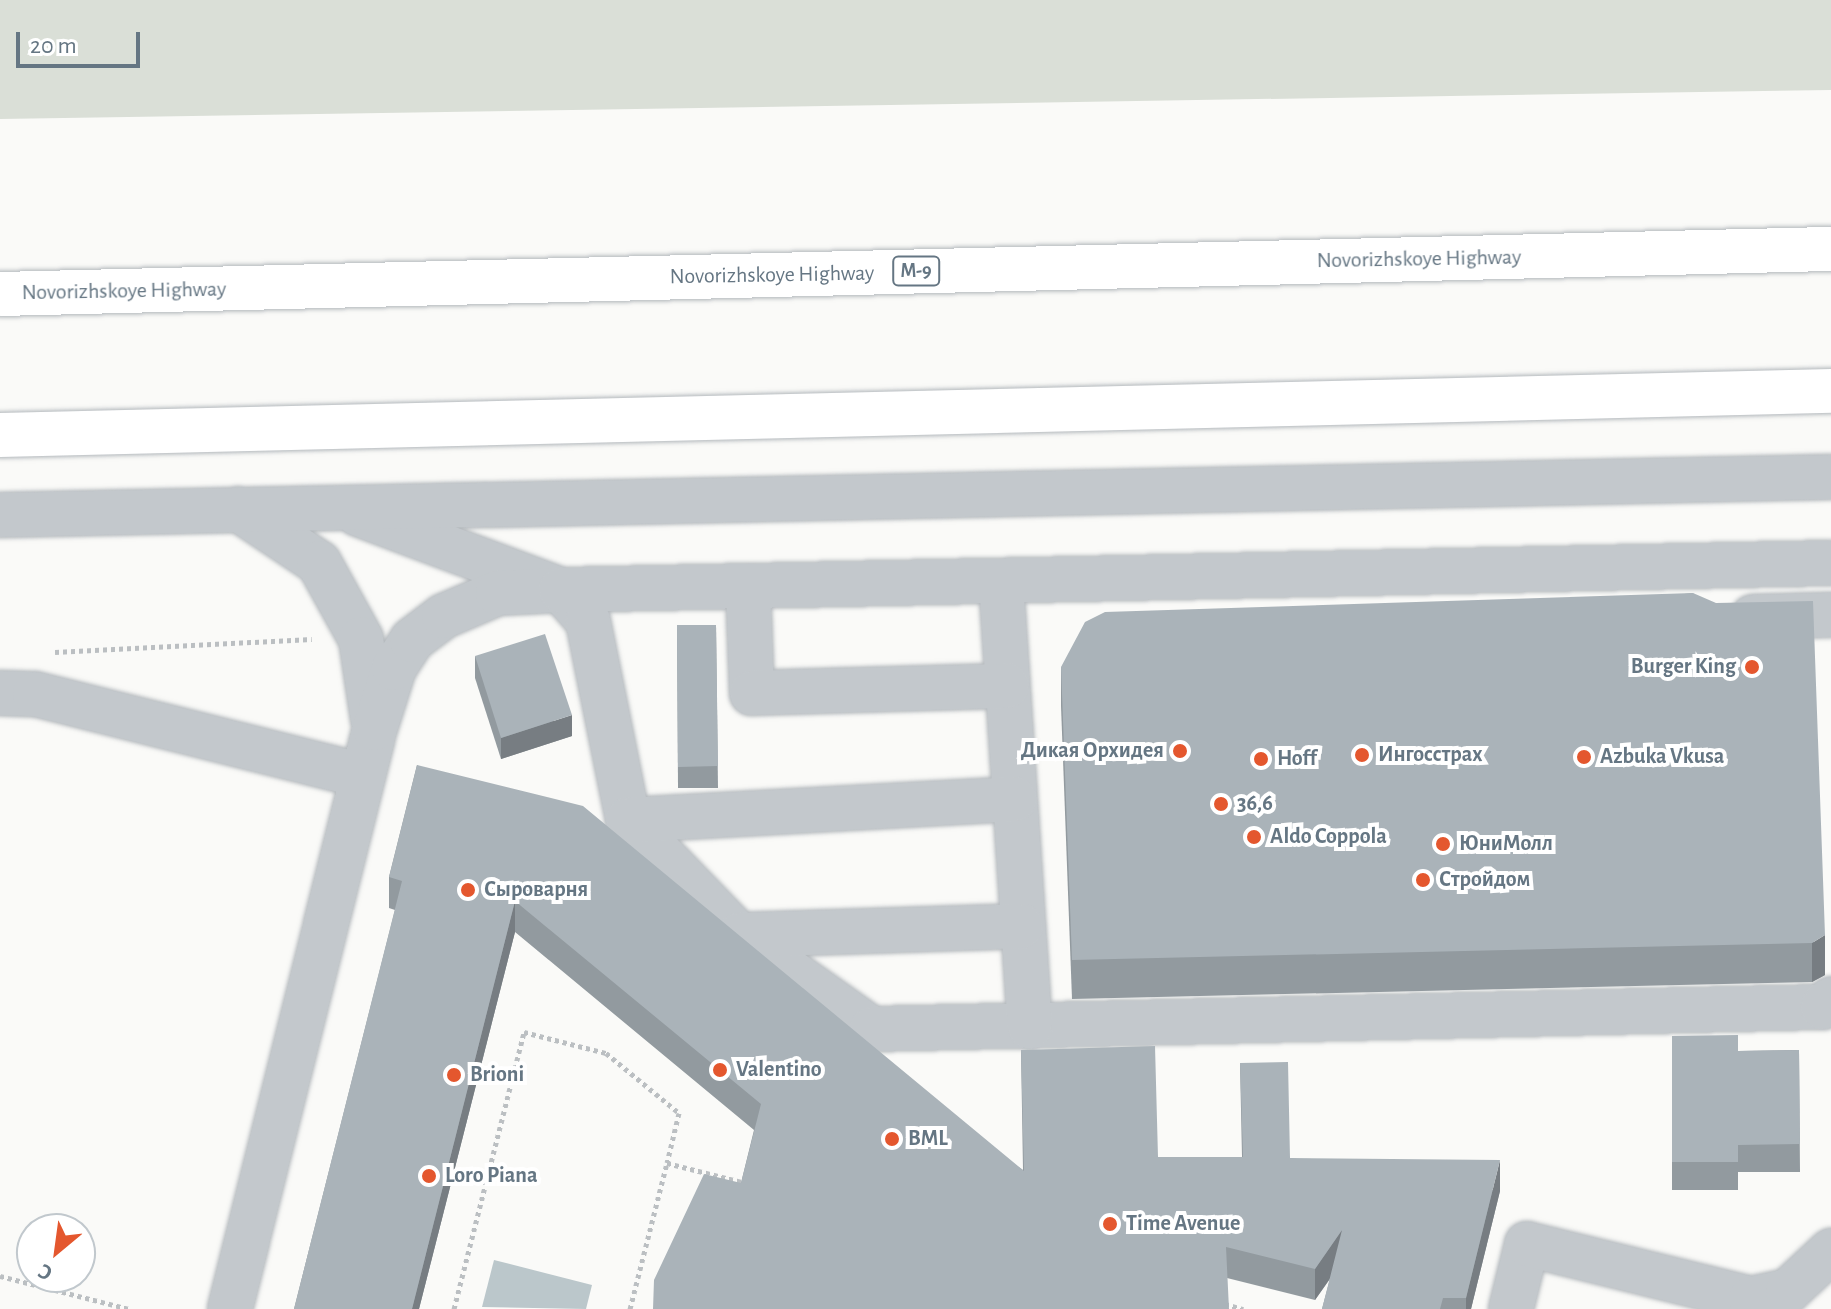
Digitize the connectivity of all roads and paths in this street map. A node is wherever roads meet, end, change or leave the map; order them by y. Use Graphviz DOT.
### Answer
graph roads {
  1 [pos="1831,249"];
  2 [pos="0,294"];
  3 [pos="1831,391"];
  4 [pos="0,435"];
  5 [pos="1831,477"];
  6 [pos="335,506"];
  7 [pos="238,509"];
  8 [pos="0,515"];
  9 [pos="1831,563"];
  10 [pos="1001,581"];
  11 [pos="748,586"];
  12 [pos="561,590"];
  13 [pos="1702,595"];
  14 [pos="1831,615"];
  15 [pos="361,639"];
  16 [pos="37,653"];
  17 [pos="1007,686"];
  18 [pos="0,693"];
  19 [pos="375,728"];
  20 [pos="363,776"];
  21 [pos="1014,799"];
  22 [pos="628,820"];
  23 [pos="1021,926"];
  24 [pos="739,935"];
  25 [pos="1831,999"];
  26 [pos="1030,1027"];
  27 [pos="667,1163"];
  28 [pos="758,1186"];
  29 [pos="1823,1270"];
  30 [pos="0,1276"];
  31 [pos="1213,1301"];
  32 [pos="129,1309"];
  33 [pos="230,1309"];
  34 [pos="454,1309"];
  35 [pos="630,1309"];
  36 [pos="1243,1309"];
  37 [pos="1511,1309"];
  1 -- 2 [label="highway, Novorizhskoye Highway / М-9"];
  3 -- 4 [label="highway"];
  5 -- 6 [label="street"];
  6 -- 7 [label="street"];
  6 -- 12 [label="street"];
  7 -- 8 [label="street"];
  7 -- 15 [label="street"];
  9 -- 13 [label="street"];
  10 -- 11 [label="street"];
  10 -- 13 [label="street"];
  10 -- 17 [label="street"];
  11 -- 12 [label="street"];
  11 -- 17 [label="street"];
  12 -- 19 [label="street"];
  12 -- 22 [label="street"];
  13 -- 14 [label="street"];
  15 -- 16 [label="path"];
  15 -- 19 [label="street"];
  17 -- 21 [label="street"];
  18 -- 20 [label="street"];
  19 -- 20 [label="street"];
  20 -- 33 [label="street"];
  21 -- 22 [label="street"];
  21 -- 23 [label="street"];
  22 -- 24 [label="street"];
  23 -- 24 [label="street"];
  23 -- 26 [label="street"];
  24 -- 26 [label="street"];
  25 -- 26 [label="street"];
  27 -- 28 [label="path"];
  27 -- 34 [label="path"];
  27 -- 35 [label="path"];
  29 -- 37 [label="street"];
  30 -- 32 [label="path"];
  31 -- 36 [label="path"];
}
